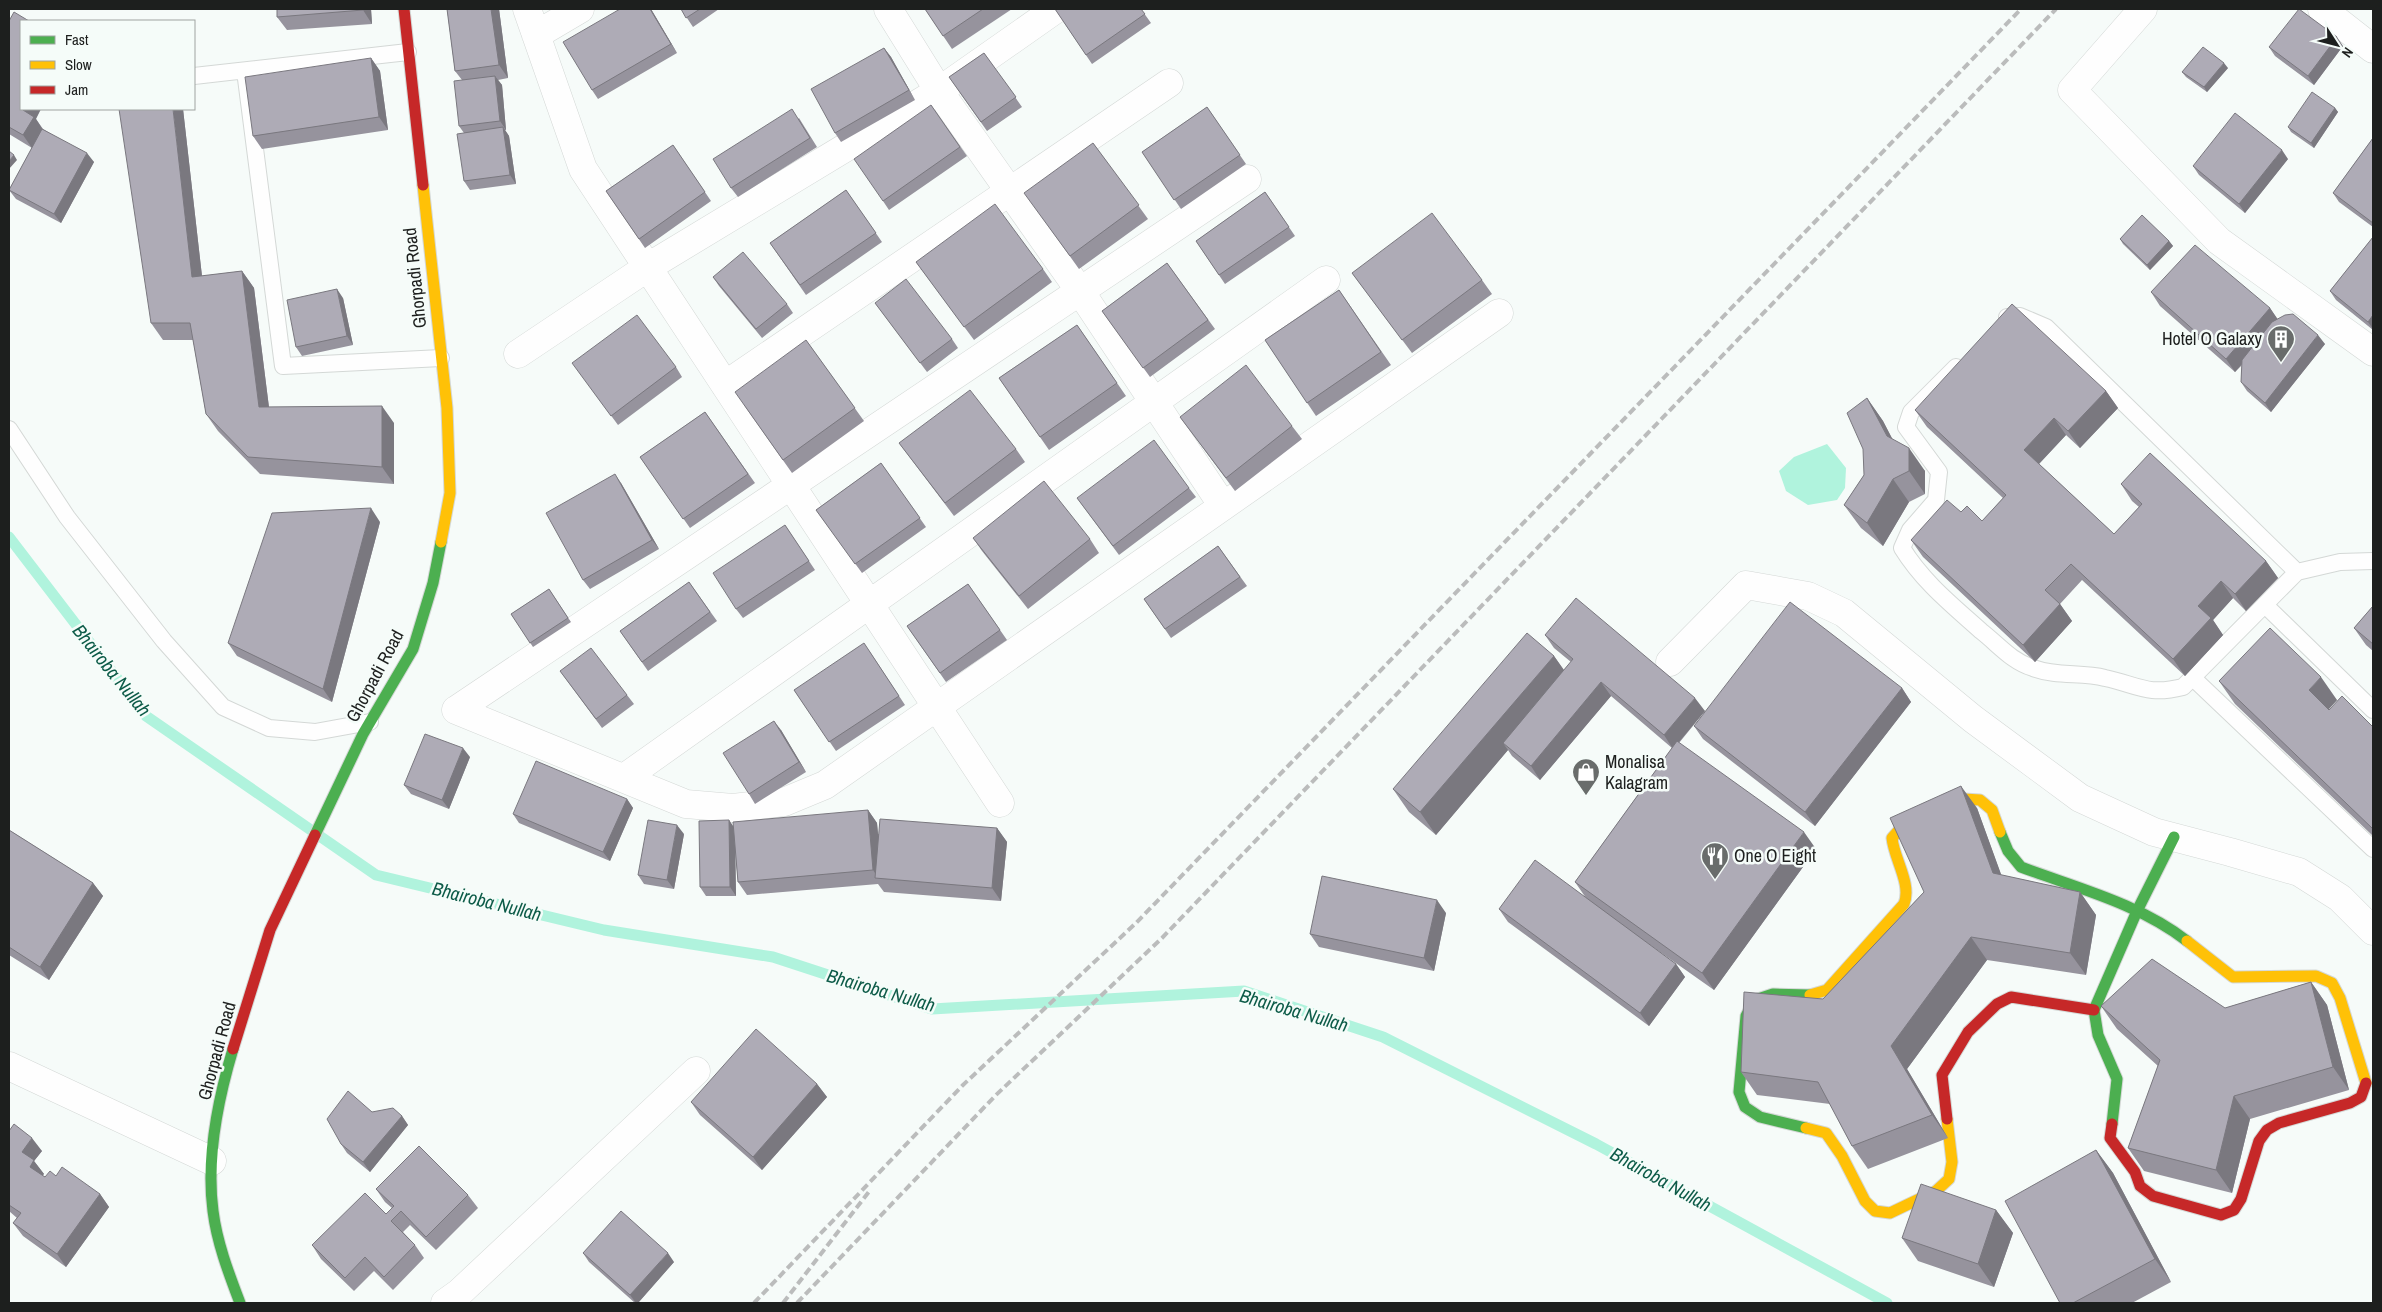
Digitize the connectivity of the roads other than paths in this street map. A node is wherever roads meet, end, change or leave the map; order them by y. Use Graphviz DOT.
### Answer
graph roads {
  1 [pos="404,9"];
  2 [pos="527,9"];
  3 [pos="580,9"];
  4 [pos="888,9"];
  5 [pos="1056,9"];
  6 [pos="2143,9"];
  7 [pos="2322,9"];
  8 [pos="536,36"];
  9 [pos="2373,49"];
  10 [pos="408,52"];
  11 [pos="245,71"];
  12 [pos="195,76"];
  13 [pos="1169,82"];
  14 [pos="939,91"];
  15 [pos="1247,179"];
  16 [pos="1010,191"];
  17 [pos="648,268"];
  18 [pos="1326,280"];
  19 [pos="1080,291"];
  20 [pos="1499,312"];
  21 [pos="1997,324"];
  22 [pos="2373,352"];
  23 [pos="518,354"];
  24 [pos="1965,357"];
  25 [pos="441,358"];
  26 [pos="725,385"];
  27 [pos="1155,404"];
  28 [pos="9,430"];
  29 [pos="791,485"];
  30 [pos="1223,506"];
  31 [pos="2373,562"];
  32 [pos="2297,572"];
  33 [pos="2265,605"];
  34 [pos="870,606"];
  35 [pos="1670,662"];
  36 [pos="2193,678"];
  37 [pos="936,707"];
  38 [pos="2373,710"];
  39 [pos="367,728"];
  40 [pos="624,778"];
  41 [pos="1000,803"];
  42 [pos="2174,837"];
  43 [pos="2373,849"];
  44 [pos="2137,911"];
  45 [pos="2373,932"];
  46 [pos="2094,1010"];
  47 [pos="9,1066"];
  48 [pos="696,1071"];
  49 [pos="212,1161"];
  50 [pos="240,1303"];
  51 [pos="445,1303"];
  1 -- 10 [label="street, Ghorpadi Road"];
  2 -- 8 [label="street"];
  3 -- 8 [label="street"];
  4 -- 14 [label="street"];
  5 -- 14 [label="street"];
  6 -- 22 [label="street"];
  7 -- 9 [label="street"];
  8 -- 17 [label="street"];
  10 -- 11 [label="lane"];
  10 -- 25 [label="street, Ghorpadi Road"];
  11 -- 12 [label="lane"];
  11 -- 25 [label="lane"];
  13 -- 16 [label="street"];
  14 -- 16 [label="street"];
  14 -- 17 [label="street"];
  15 -- 19 [label="street"];
  16 -- 19 [label="street"];
  16 -- 26 [label="street"];
  17 -- 23 [label="street"];
  17 -- 26 [label="street"];
  18 -- 27 [label="street"];
  19 -- 27 [label="street"];
  19 -- 29 [label="street"];
  20 -- 30 [label="street"];
  21 -- 32 [label="lane"];
  24 -- 36 [label="lane"];
  25 -- 39 [label="street, Ghorpadi Road"];
  26 -- 29 [label="street"];
  27 -- 30 [label="street"];
  27 -- 34 [label="street"];
  28 -- 39 [label="lane"];
  29 -- 34 [label="street"];
  29 -- 40 [label="street"];
  30 -- 37 [label="street"];
  31 -- 32 [label="lane"];
  32 -- 33 [label="lane"];
  33 -- 36 [label="lane"];
  33 -- 38 [label="lane"];
  34 -- 37 [label="street"];
  34 -- 40 [label="street"];
  35 -- 42 [label="street"];
  36 -- 43 [label="lane"];
  37 -- 40 [label="street"];
  37 -- 41 [label="street"];
  39 -- 49 [label="street, Ghorpadi Road"];
  42 -- 44 [label="street"];
  42 -- 45 [label="street"];
  44 -- 46 [label="street"];
  44 -- 46 [label="street"];
  44 -- 46 [label="street"];
  47 -- 49 [label="street"];
  48 -- 51 [label="street"];
  49 -- 50 [label="street, Ghorpadi Road"];
}
